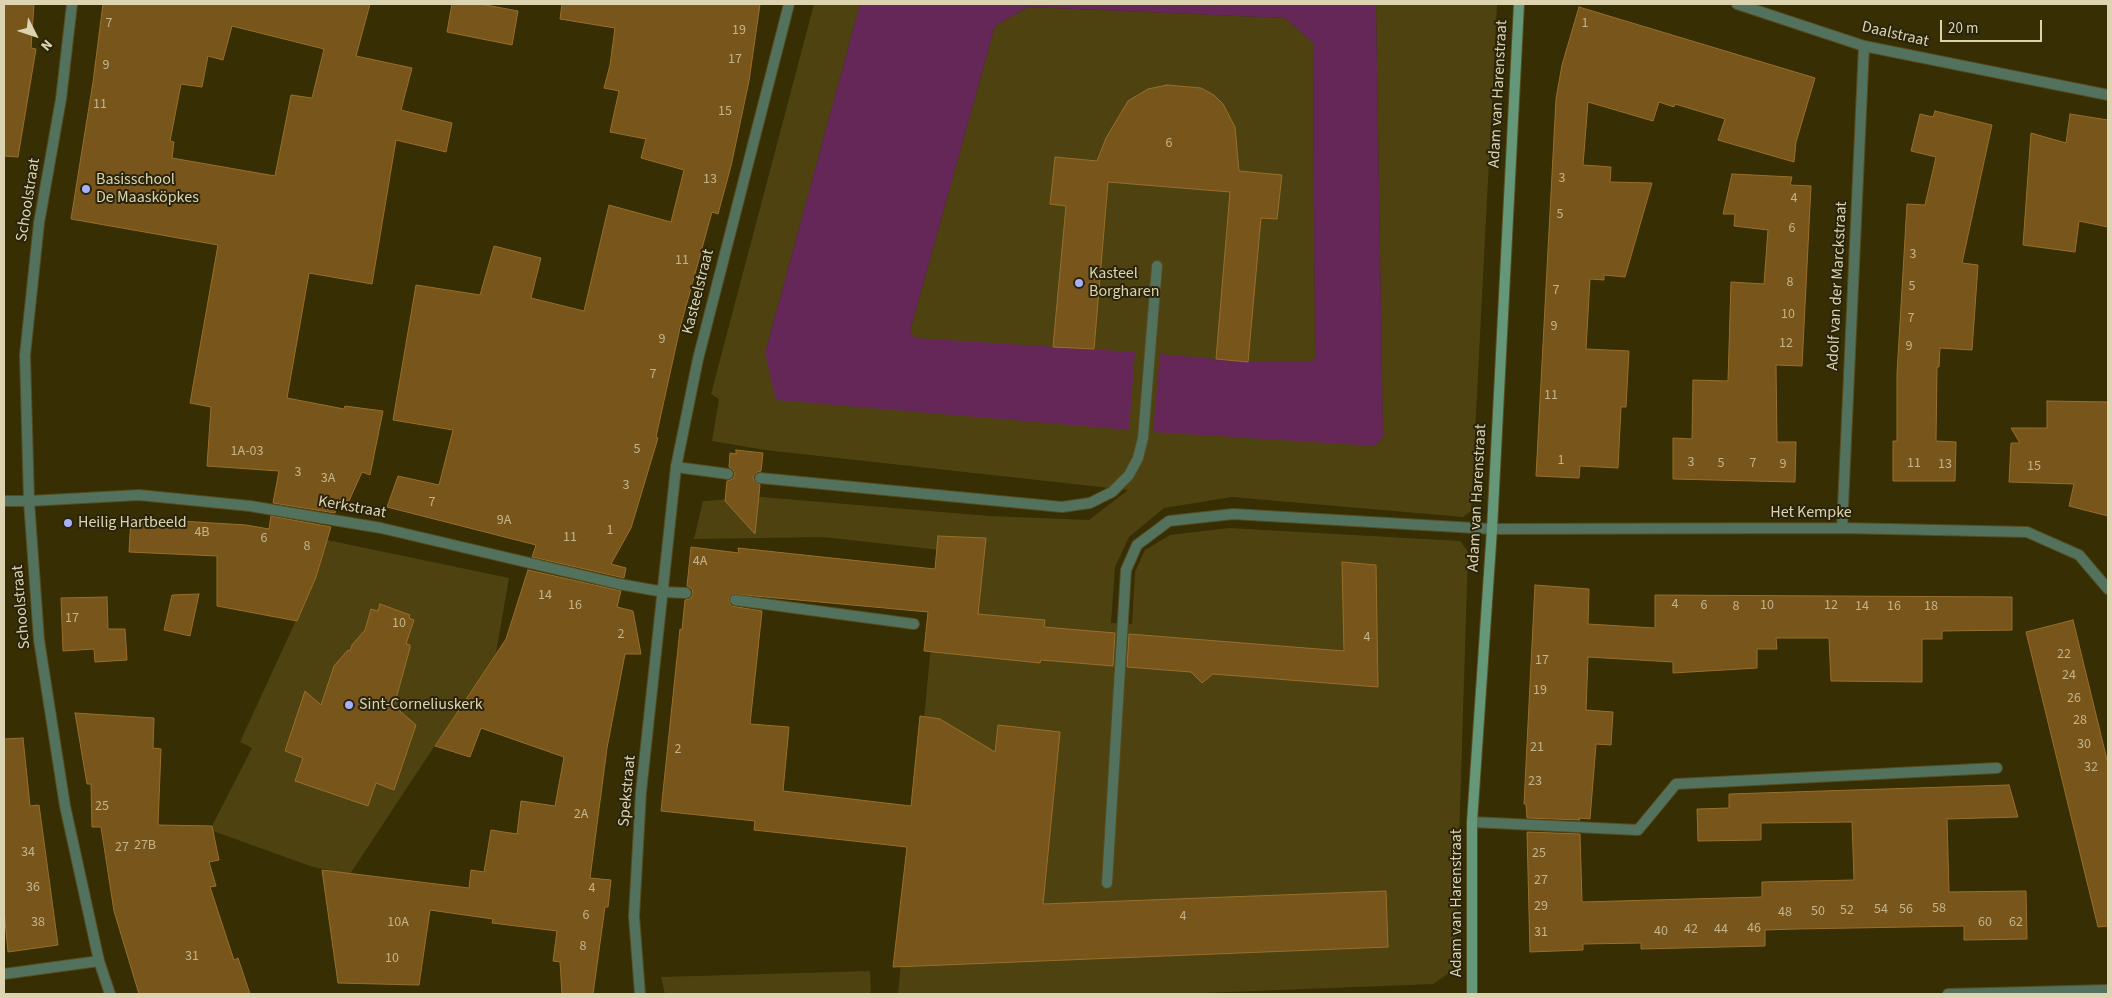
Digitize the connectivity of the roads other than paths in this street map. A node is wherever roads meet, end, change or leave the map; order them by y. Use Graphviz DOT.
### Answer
graph roads {
  1 [pos="72,4"];
  2 [pos="789,4"];
  3 [pos="1519,4"];
  4 [pos="1737,4"];
  5 [pos="1864,46"];
  6 [pos="2108,95"];
  7 [pos="1157,266"];
  8 [pos="676,467"];
  9 [pos="728,474"];
  10 [pos="760,478"];
  11 [pos="4,500"];
  12 [pos="29,502"];
  13 [pos="1842,528"];
  14 [pos="1492,529"];
  15 [pos="2108,589"];
  16 [pos="664,592"];
  17 [pos="686,593"];
  18 [pos="736,600"];
  19 [pos="914,624"];
  20 [pos="1997,768"];
  21 [pos="1472,822"];
  22 [pos="1107,883"];
  23 [pos="99,962"];
  24 [pos="4,974"];
  25 [pos="2108,990"];
  26 [pos="110,994"];
  27 [pos="640,994"];
  28 [pos="1472,994"];
  29 [pos="1948,994"];
  1 -- 12 [label="street, Schoolstraat"];
  2 -- 8 [label="street, Kasteelstraat"];
  3 -- 14 [label="street, Adam van Harenstraat"];
  4 -- 5 [label="street, Daalstraat"];
  5 -- 6 [label="street, Daalstraat"];
  5 -- 13 [label="street, Adolf van der Marckstraat"];
  7 -- 10 [label="street"];
  8 -- 9 [label="street"];
  8 -- 16 [label="street, Kasteelstraat"];
  11 -- 12 [label="street, Kerkstraat"];
  12 -- 16 [label="street, Kerkstraat"];
  12 -- 23 [label="street, Schoolstraat"];
  13 -- 14 [label="street, Het Kempke"];
  13 -- 15 [label="street, Het Kempke"];
  14 -- 21 [label="street, Adam van Harenstraat"];
  14 -- 22 [label="street, Het Kempke"];
  16 -- 17 [label="street, Kerkstraat"];
  16 -- 27 [label="street, Spekstraat"];
  18 -- 19 [label="street"];
  20 -- 21 [label="street"];
  21 -- 28 [label="street, Adam van Harenstraat"];
  23 -- 24 [label="street"];
  23 -- 26 [label="street, Schoolstraat"];
  25 -- 29 [label="street"];
}
